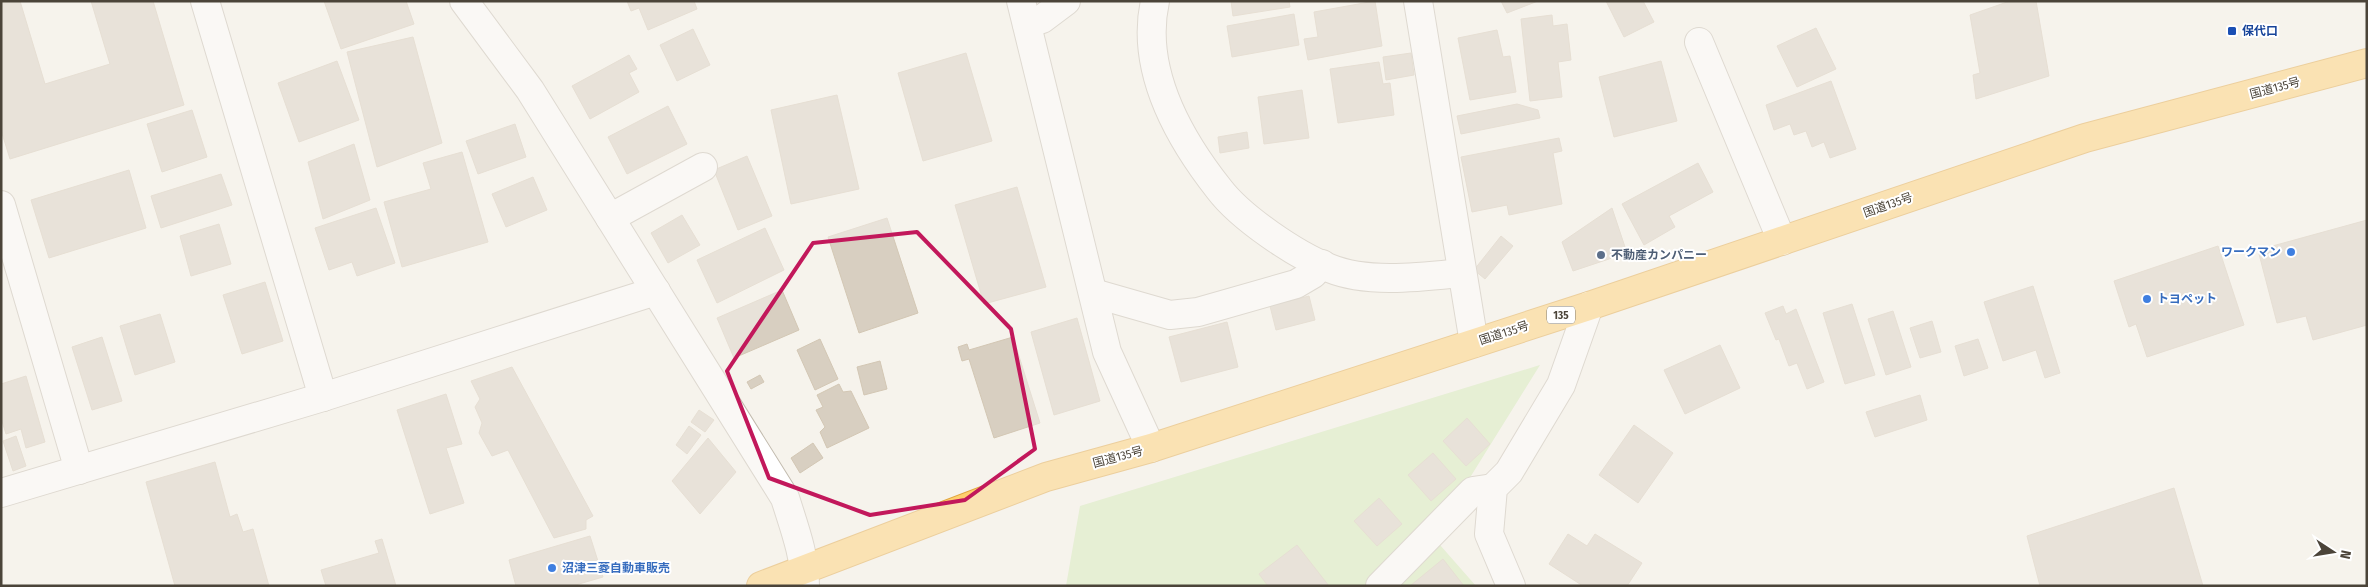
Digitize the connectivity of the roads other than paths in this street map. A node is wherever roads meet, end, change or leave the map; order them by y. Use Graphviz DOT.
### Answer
graph roads {
  1 [pos="205,1"];
  2 [pos="464,1"];
  3 [pos="1066,1"];
  4 [pos="1155,1"];
  5 [pos="1418,1"];
  6 [pos="1024,13"];
  7 [pos="1699,42"];
  8 [pos="2367,63"];
  9 [pos="703,167"];
  10 [pos="1,206"];
  11 [pos="610,218"];
  12 [pos="1782,241"];
  13 [pos="1322,264"];
  14 [pos="1461,273"];
  15 [pos="656,291"];
  16 [pos="1093,293"];
  17 [pos="1589,306"];
  18 [pos="1474,343"];
  19 [pos="323,397"];
  20 [pos="1151,448"];
  21 [pos="79,470"];
  22 [pos="1494,488"];
  23 [pos="1,493"];
  24 [pos="805,577"];
  25 [pos="761,586"];
  26 [pos="1380,586"];
  27 [pos="1511,586"];
  1 -- 19 [label="street"];
  2 -- 11 [label="street"];
  3 -- 6 [label="street"];
  4 -- 13 [label="street"];
  5 -- 14 [label="street"];
  6 -- 16 [label="street"];
  7 -- 12 [label="street"];
  8 -- 12 [label="highway, 国道135号 / 135"];
  9 -- 11 [label="street"];
  10 -- 21 [label="street"];
  11 -- 15 [label="street"];
  12 -- 17 [label="highway, 国道135号 / 135"];
  13 -- 14 [label="street"];
  13 -- 16 [label="street"];
  14 -- 18 [label="street"];
  15 -- 19 [label="street"];
  15 -- 24 [label="street"];
  16 -- 20 [label="street"];
  17 -- 18 [label="highway, 国道135号 / 135"];
  17 -- 22 [label="street"];
  18 -- 20 [label="highway, 国道135号 / 135"];
  19 -- 21 [label="street"];
  20 -- 24 [label="highway, 国道135号 / 135"];
  21 -- 23 [label="street"];
  22 -- 26 [label="street"];
  22 -- 27 [label="street"];
  24 -- 25 [label="highway, 国道135号 / 135"];
}
